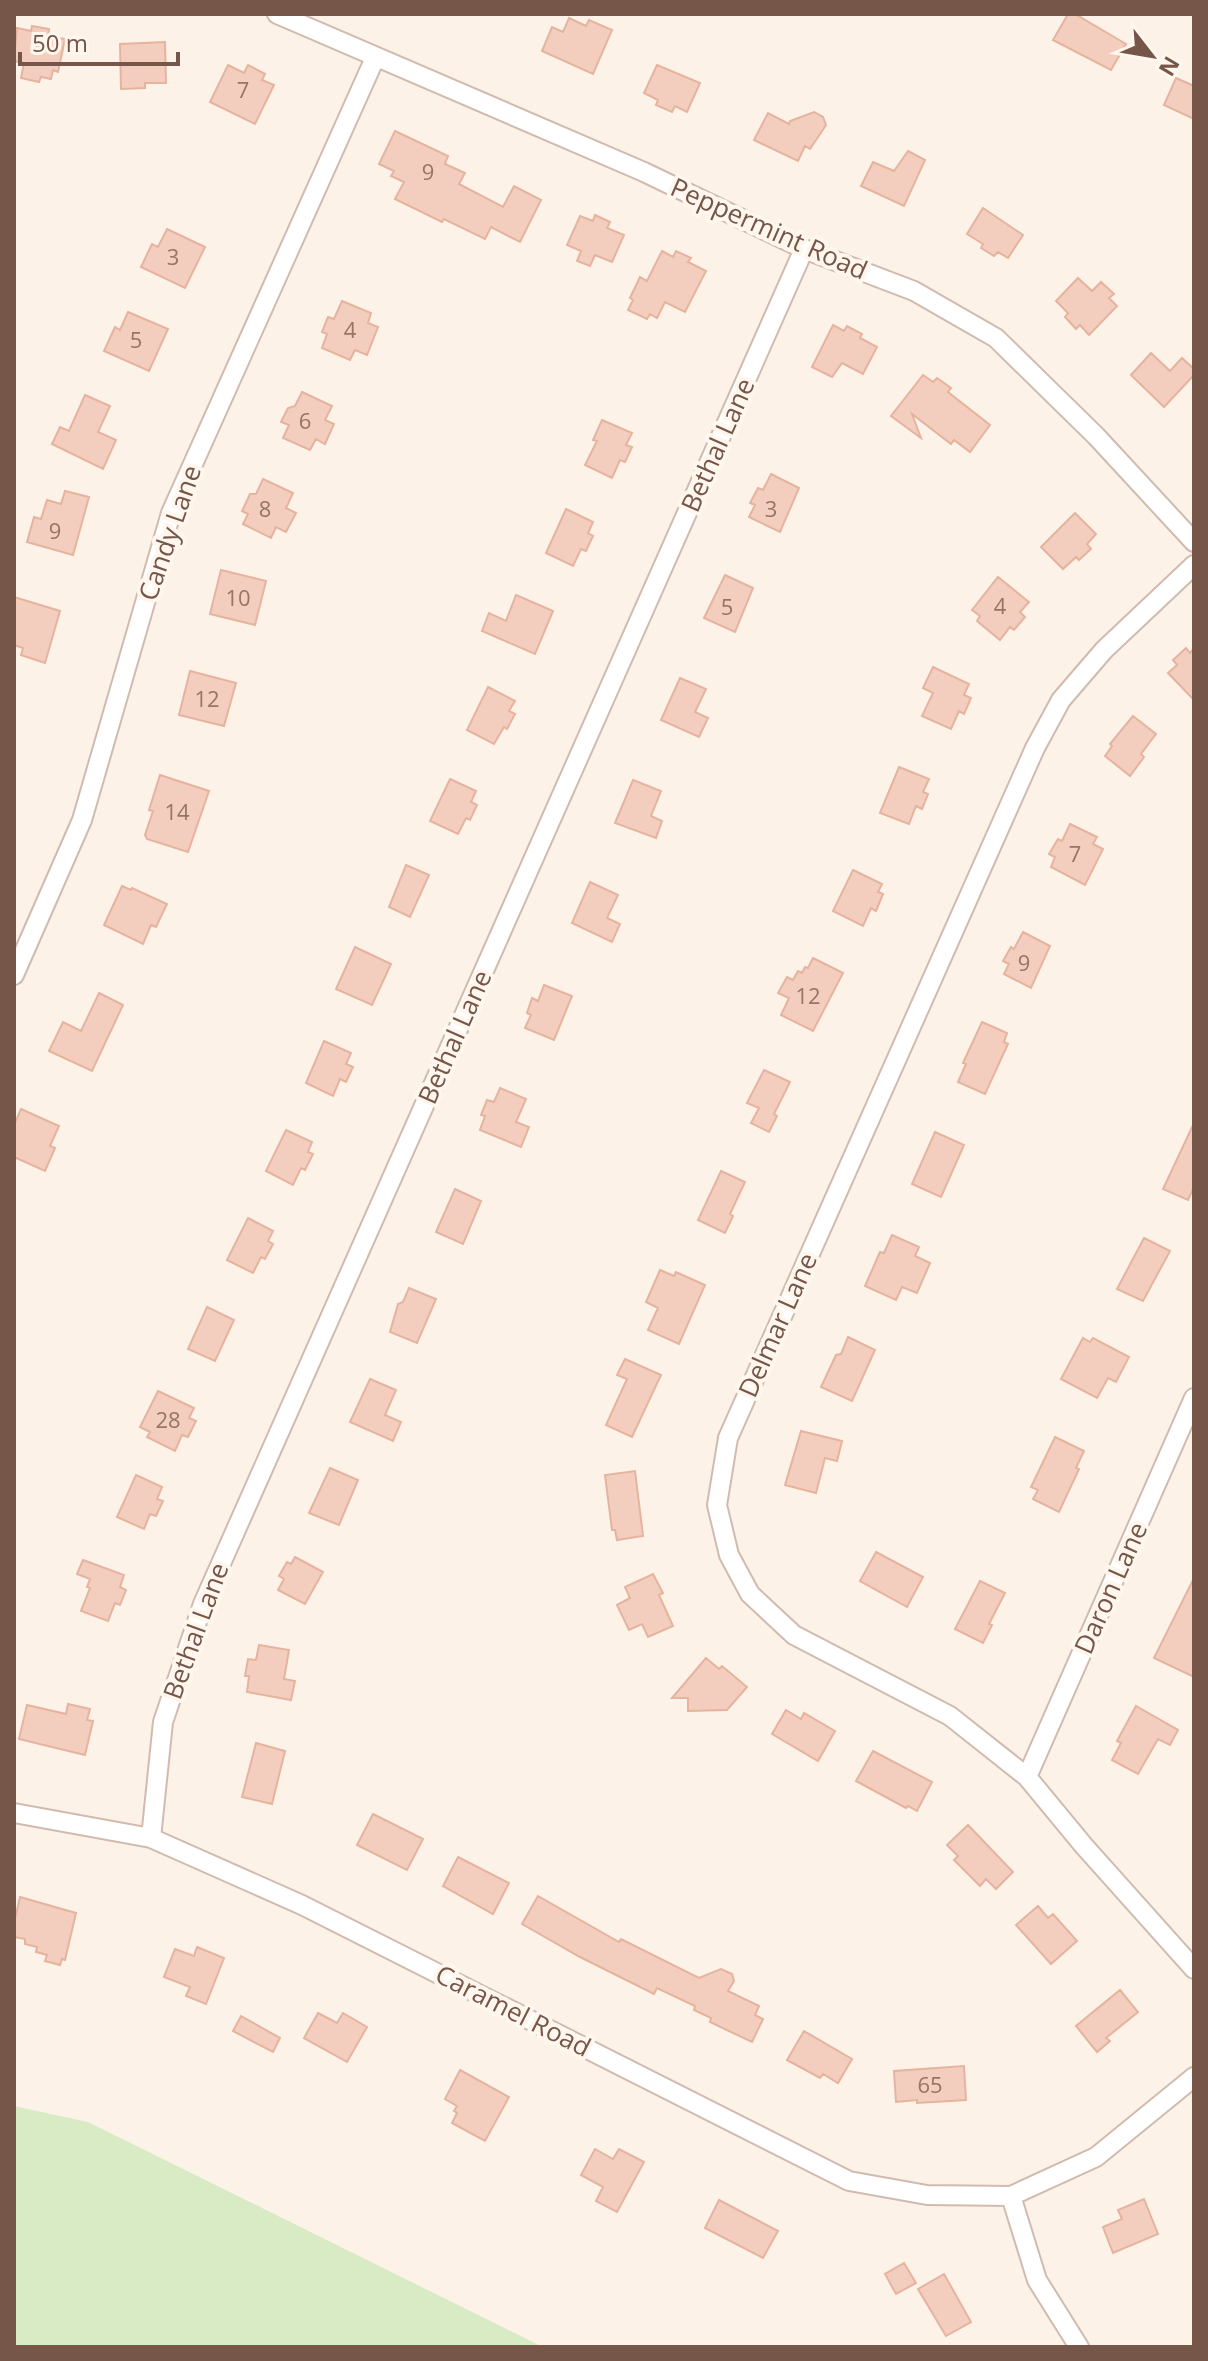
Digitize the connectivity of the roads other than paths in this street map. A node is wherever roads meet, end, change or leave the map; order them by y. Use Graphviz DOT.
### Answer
graph roads {
  1 [pos="277,14"];
  2 [pos="375,58"];
  3 [pos="804,249"];
  4 [pos="1194,542"];
  5 [pos="1194,565"];
  6 [pos="14,975"];
  7 [pos="1194,1398"];
  8 [pos="1027,1777"];
  9 [pos="14,1813"];
  10 [pos="151,1838"];
  11 [pos="1194,1969"];
  12 [pos="1194,2077"];
  13 [pos="1011,2196"];
  14 [pos="1079,2347"];
  1 -- 2 [label="street, Peppermint Road"];
  2 -- 3 [label="street, Peppermint Road"];
  2 -- 6 [label="street, Candy Lane"];
  3 -- 4 [label="street, Peppermint Road"];
  3 -- 10 [label="street, Bethal Lane"];
  5 -- 8 [label="street, Delmar Lane"];
  7 -- 8 [label="street, Daron Lane"];
  8 -- 11 [label="street, Delmar Lane"];
  9 -- 10 [label="street, Caramel Road"];
  10 -- 13 [label="street, Caramel Road"];
  12 -- 13 [label="street"];
  13 -- 14 [label="street"];
}
